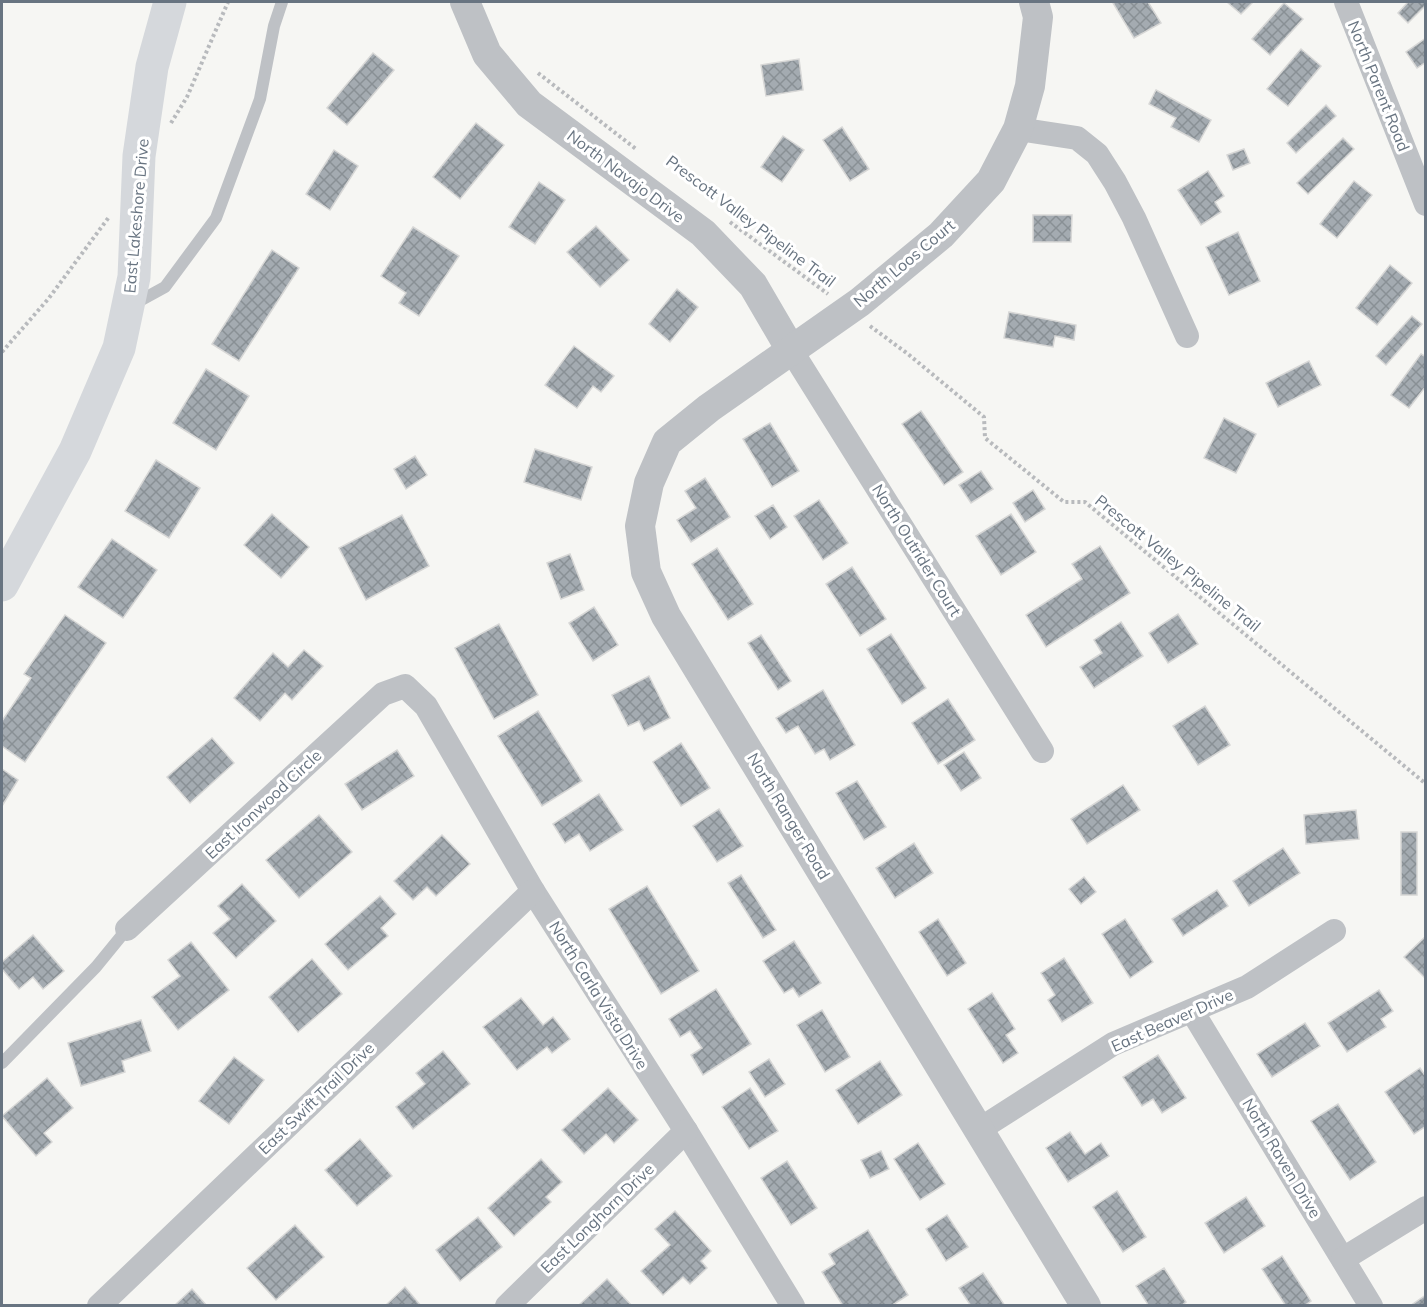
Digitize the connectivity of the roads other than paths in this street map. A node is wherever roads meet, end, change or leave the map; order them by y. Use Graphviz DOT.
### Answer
graph roads {
  1 [pos="170,2"];
  2 [pos="282,2"];
  3 [pos="465,2"];
  4 [pos="1034,2"];
  5 [pos="1346,2"];
  6 [pos="1018,129"];
  7 [pos="1425,204"];
  8 [pos="128,307"];
  9 [pos="1187,336"];
  10 [pos="791,350"];
  11 [pos="2,585"];
  12 [pos="405,686"];
  13 [pos="1042,751"];
  14 [pos="533,891"];
  15 [pos="127,929"];
  16 [pos="1335,931"];
  17 [pos="1192,1011"];
  18 [pos="2,1063"];
  19 [pos="980,1129"];
  20 [pos="686,1131"];
  21 [pos="1425,1209"];
  22 [pos="1344,1259"];
  23 [pos="99,1305"];
  24 [pos="507,1305"];
  25 [pos="793,1305"];
  26 [pos="1086,1305"];
  27 [pos="1371,1305"];
  1 -- 8 [label="main road, East Lakeshore Drive"];
  2 -- 8 [label="lane"];
  3 -- 10 [label="street, North Navajo Drive"];
  4 -- 6 [label="street, North Loos Court"];
  5 -- 7 [label="street, North Parent Road"];
  6 -- 9 [label="street"];
  6 -- 10 [label="street, North Loos Court"];
  8 -- 11 [label="main road, East Lakeshore Drive"];
  10 -- 13 [label="street, North Outrider Court"];
  10 -- 19 [label="street, North Ranger Road"];
  12 -- 14 [label="street, North Carla Vista Drive"];
  12 -- 15 [label="street, East Ironwood Circle"];
  14 -- 20 [label="street, North Carla Vista Drive"];
  14 -- 23 [label="street, East Swift Trail Drive"];
  15 -- 18 [label="lane"];
  16 -- 17 [label="street, East Beaver Drive"];
  17 -- 19 [label="street, East Beaver Drive"];
  17 -- 22 [label="street, North Raven Drive"];
  19 -- 26 [label="street, North Ranger Road"];
  20 -- 24 [label="street, East Longhorn Drive"];
  20 -- 25 [label="street, North Carla Vista Drive"];
  21 -- 22 [label="street"];
  22 -- 27 [label="street, North Raven Drive"];
}
